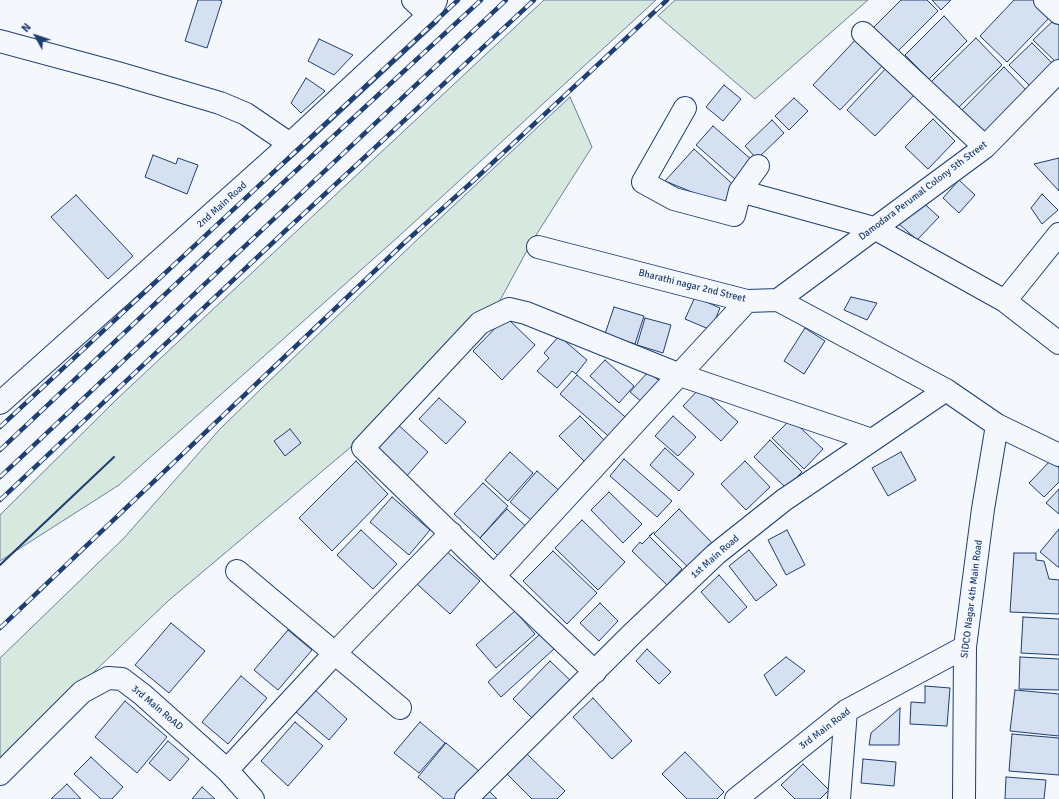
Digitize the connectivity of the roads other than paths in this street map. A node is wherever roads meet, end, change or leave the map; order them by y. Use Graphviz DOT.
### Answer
graph roads {
  1 [pos="413,0"];
  2 [pos="1045,0"];
  3 [pos="432,8"];
  4 [pos="1059,13"];
  5 [pos="863,33"];
  6 [pos="0,41"];
  7 [pos="1059,72"];
  8 [pos="685,108"];
  9 [pos="290,144"];
  10 [pos="985,147"];
  11 [pos="758,166"];
  12 [pos="740,192"];
  13 [pos="874,228"];
  14 [pos="1059,234"];
  15 [pos="538,247"];
  16 [pos="778,300"];
  17 [pos="747,301"];
  18 [pos="1005,302"];
  19 [pos="1059,343"];
  20 [pos="680,375"];
  21 [pos="946,390"];
  22 [pos="0,403"];
  23 [pos="997,425"];
  24 [pos="872,440"];
  25 [pos="1059,455"];
  26 [pos="451,533"];
  27 [pos="237,571"];
  28 [pos="494,576"];
  29 [pos="965,647"];
  30 [pos="335,653"];
  31 [pos="595,672"];
  32 [pos="400,708"];
  33 [pos="846,711"];
  34 [pos="227,770"];
  35 [pos="0,774"];
  36 [pos="253,799"];
  37 [pos="466,799"];
  38 [pos="736,799"];
  39 [pos="839,799"];
  40 [pos="964,799"];
  1 -- 3 [label="street"];
  2 -- 4 [label="street"];
  3 -- 9 [label="street, 2nd Main Road"];
  5 -- 10 [label="street"];
  6 -- 9 [label="street"];
  7 -- 10 [label="street, Damodara Perumal Colony 5th Street"];
  8 -- 12 [label="street"];
  9 -- 22 [label="street, 2nd Main Road"];
  10 -- 13 [label="street, Damodara Perumal Colony 5th Street"];
  11 -- 12 [label="street"];
  12 -- 13 [label="street"];
  13 -- 16 [label="street, Damodara Perumal Colony 5th Street"];
  13 -- 18 [label="street"];
  14 -- 18 [label="street"];
  15 -- 17 [label="street, Bharathi nagar 2nd Street"];
  16 -- 17 [label="street, Bharathi nagar 2nd Street"];
  16 -- 21 [label="street"];
  17 -- 20 [label="street"];
  18 -- 19 [label="street"];
  20 -- 24 [label="street"];
  20 -- 26 [label="street"];
  20 -- 28 [label="street"];
  21 -- 23 [label="street"];
  21 -- 24 [label="street, 1st Main Road"];
  23 -- 25 [label="street"];
  23 -- 29 [label="street, SIDCO Nagar 4th Main Road"];
  24 -- 31 [label="street, 1st Main Road"];
  26 -- 28 [label="street"];
  26 -- 30 [label="street"];
  27 -- 30 [label="street"];
  28 -- 31 [label="street"];
  29 -- 33 [label="street, 3rd Main Road"];
  29 -- 40 [label="street, SIDCO Nagar 4th Main Road"];
  30 -- 32 [label="street"];
  30 -- 34 [label="street"];
  31 -- 37 [label="street, 1st Main Road"];
  33 -- 38 [label="street, 3rd Main Road"];
  33 -- 39 [label="street"];
  34 -- 35 [label="street, 3rd Main RoAD"];
  34 -- 36 [label="street, 3rd Main RoAD"];
}
